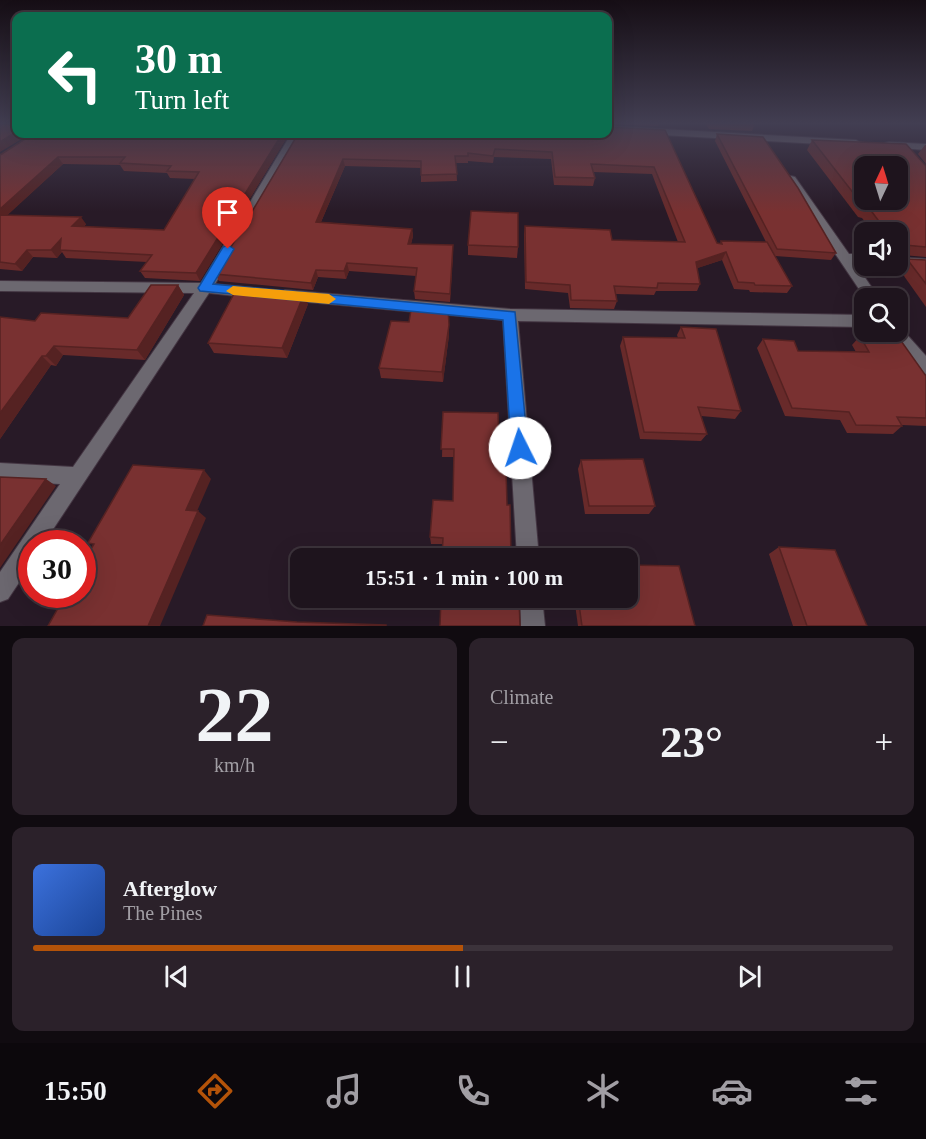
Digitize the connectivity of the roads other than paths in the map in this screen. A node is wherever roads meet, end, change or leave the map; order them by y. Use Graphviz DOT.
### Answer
graph roads {
  1 [pos="285,153"];
  2 [pos="774,153"];
  3 [pos="908,153"];
  4 [pos="914,160"];
  5 [pos="844,258"];
  6 [pos="854,259"];
  7 [pos="908,263"];
  8 [pos="926,264"];
  9 [pos="0,286"];
  10 [pos="205,288"];
  11 [pos="865,288"];
  12 [pos="510,315"];
  13 [pos="854,321"];
  14 [pos="905,342"];
  15 [pos="926,367"];
  16 [pos="0,472"];
  17 [pos="77,476"];
  18 [pos="41,530"];
  19 [pos="527,548"];
  20 [pos="18,564"];
  21 [pos="0,591"];
  22 [pos="532,608"];
  23 [pos="533,626"];
  1 -- 10 [label="street"];
  2 -- 5 [label="street"];
  3 -- 4 [label="street"];
  5 -- 6 [label="street"];
  5 -- 11 [label="street"];
  7 -- 8 [label="street"];
  9 -- 10 [label="street"];
  10 -- 12 [label="street"];
  10 -- 17 [label="street"];
  12 -- 13 [label="street"];
  12 -- 19 [label="street"];
  14 -- 15 [label="street"];
  16 -- 17 [label="street"];
  17 -- 18 [label="street"];
  20 -- 21 [label="street"];
  22 -- 23 [label="street"];
}
